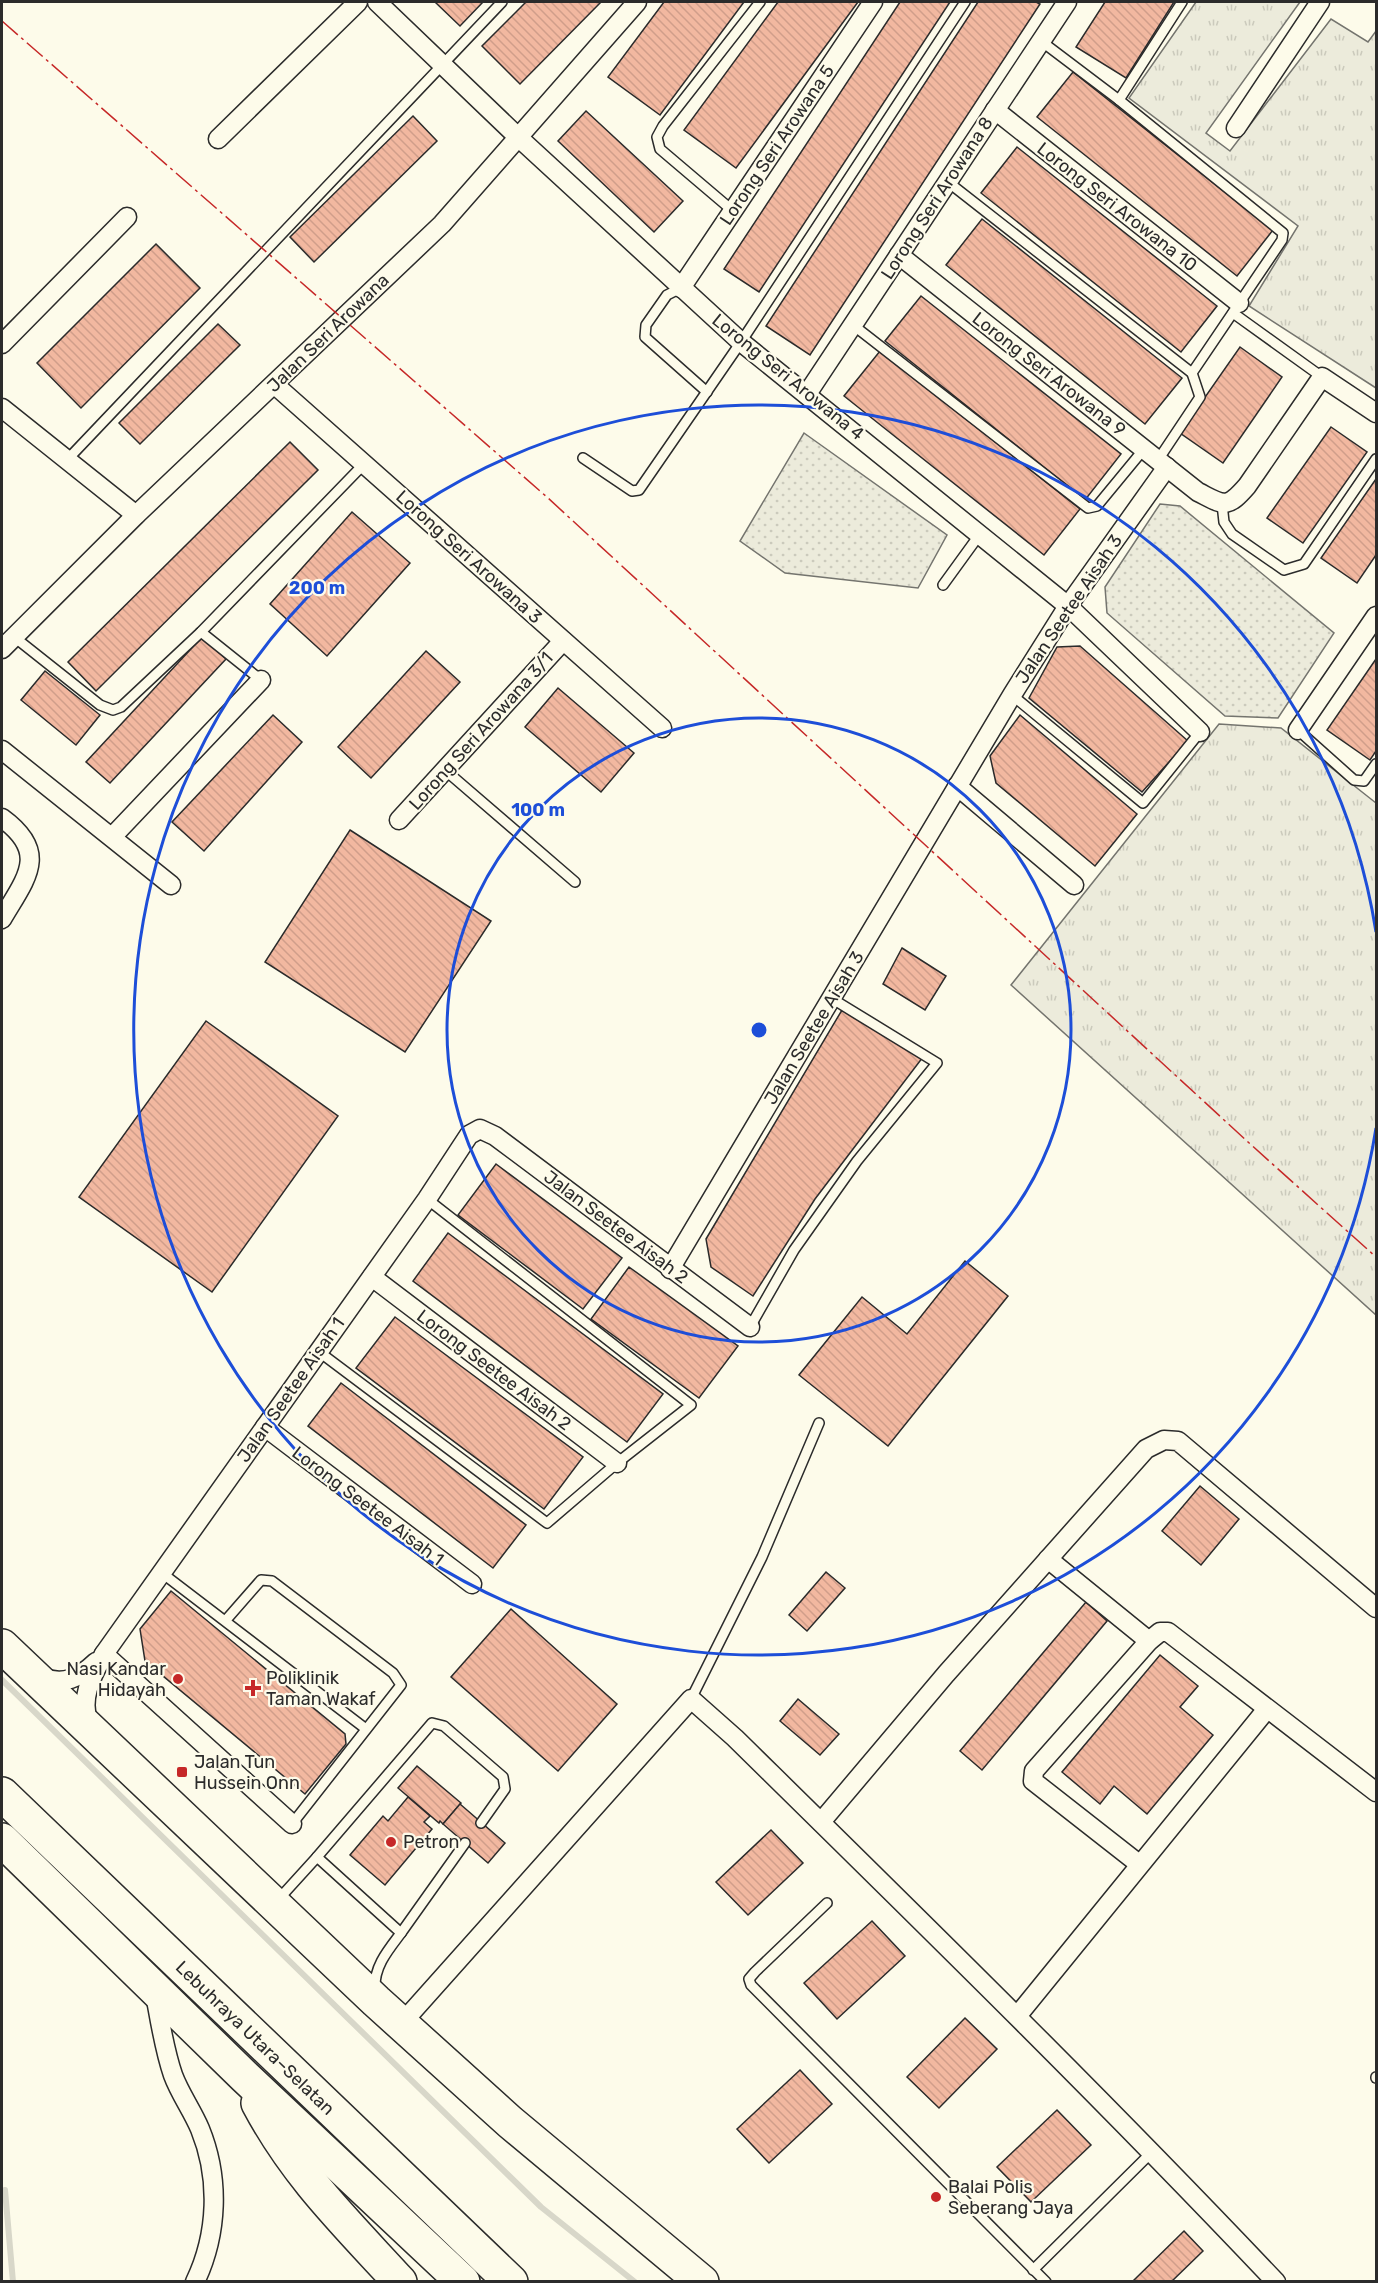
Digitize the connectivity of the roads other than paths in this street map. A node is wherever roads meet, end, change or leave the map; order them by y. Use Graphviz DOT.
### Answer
graph roads {
  1 [pos="358,2"];
  2 [pos="377,2"];
  3 [pos="502,2"];
  4 [pos="637,2"];
  5 [pos="760,2"];
  6 [pos="873,2"];
  7 [pos="965,2"];
  8 [pos="1182,2"];
  9 [pos="1320,2"];
  10 [pos="1063,3"];
  11 [pos="1041,41"];
  12 [pos="441,63"];
  13 [pos="1119,100"];
  14 [pos="995,110"];
  15 [pos="1236,128"];
  16 [pos="518,137"];
  17 [pos="218,139"];
  18 [pos="948,182"];
  19 [pos="733,211"];
  20 [pos="127,217"];
  21 [pos="899,255"];
  22 [pos="681,288"];
  23 [pos="1236,308"];
  24 [pos="853,325"];
  25 [pos="741,342"];
  26 [pos="2,344"];
  27 [pos="1192,373"];
  28 [pos="1322,377"];
  29 [pos="275,385"];
  30 [pos="707,392"];
  31 [pos="807,394"];
  32 [pos="2,408"];
  33 [pos="1377,413"];
  34 [pos="583,458"];
  35 [pos="1156,459"];
  36 [pos="1377,459"];
  37 [pos="67,460"];
  38 [pos="364,464"];
  39 [pos="1222,504"];
  40 [pos="136,515"];
  41 [pos="980,534"];
  42 [pos="943,585"];
  43 [pos="1068,606"];
  44 [pos="1377,616"];
  45 [pos="201,632"];
  46 [pos="563,641"];
  47 [pos="7,643"];
  48 [pos="261,680"];
  49 [pos="1012,695"];
  50 [pos="662,728"];
  51 [pos="1298,730"];
  52 [pos="1200,732"];
  53 [pos="2,750"];
  54 [pos="1377,764"];
  55 [pos="445,770"];
  56 [pos="957,786"];
  57 [pos="2,818"];
  58 [pos="399,820"];
  59 [pos="112,837"];
  60 [pos="575,882"];
  61 [pos="171,885"];
  62 [pos="1074,885"];
  63 [pos="2,919"];
  64 [pos="831,998"];
  65 [pos="480,1129"];
  66 [pos="427,1199"];
  67 [pos="670,1269"];
  68 [pos="372,1277"];
  69 [pos="750,1328"];
  70 [pos="318,1351"];
  71 [pos="819,1423"];
  72 [pos="265,1427"];
  73 [pos="617,1463"];
  74 [pos="1048,1558"];
  75 [pos="162,1573"];
  76 [pos="472,1584"];
  77 [pos="1377,1608"];
  78 [pos="226,1620"];
  79 [pos="1149,1641"];
  80 [pos="2,1646"];
  81 [pos="104,1654"];
  82 [pos="26,1670"];
  83 [pos="691,1699"];
  84 [pos="1267,1709"];
  85 [pos="366,1729"];
  86 [pos="93,1733"];
  87 [pos="1377,1792"];
  88 [pos="2,1794"];
  89 [pos="821,1822"];
  90 [pos="481,1823"];
  91 [pos="292,1824"];
  92 [pos="2,1840"];
  93 [pos="465,1843"];
  94 [pos="317,1857"];
  95 [pos="1139,1864"];
  96 [pos="827,1903"];
  97 [pos="273,1905"];
  98 [pos="401,1933"];
  99 [pos="154,1990"];
  100 [pos="376,2001"];
  101 [pos="1018,2015"];
  102 [pos="402,2024"];
  103 [pos="245,2077"];
  104 [pos="1153,2151"];
  105 [pos="1033,2270"];
  106 [pos="195,2282"];
  107 [pos="400,2282"];
  108 [pos="463,2282"];
  109 [pos="511,2282"];
  110 [pos="702,2282"];
  111 [pos="1046,2282"];
  112 [pos="1276,2282"];
  1 -- 17 [label="street"];
  2 -- 12 [label="street, Lorong Seri Arowana 4"];
  3 -- 12 [label="lane"];
  4 -- 16 [label="street, Jalan Seri Arowana"];
  5 -- 19 [label="lane"];
  6 -- 19 [label="street, Lorong Seri Arowana 5"];
  7 -- 25 [label="lane"];
  8 -- 13 [label="lane"];
  9 -- 15 [label="street"];
  10 -- 11 [label="street, Lorong Seri Arowana 8"];
  11 -- 13 [label="lane"];
  11 -- 14 [label="street, Lorong Seri Arowana 8"];
  12 -- 16 [label="street, Lorong Seri Arowana 4"];
  12 -- 37 [label="lane"];
  13 -- 23 [label="lane"];
  14 -- 18 [label="street, Lorong Seri Arowana 8"];
  14 -- 23 [label="street, Lorong Seri Arowana 10"];
  16 -- 22 [label="street, Lorong Seri Arowana 4"];
  16 -- 29 [label="street, Jalan Seri Arowana"];
  18 -- 21 [label="street, Lorong Seri Arowana 8"];
  18 -- 27 [label="lane"];
  19 -- 22 [label="street, Lorong Seri Arowana 5"];
  20 -- 26 [label="street"];
  21 -- 24 [label="street, Lorong Seri Arowana 8"];
  21 -- 35 [label="street, Lorong Seri Arowana 9"];
  22 -- 25 [label="street, Lorong Seri Arowana 4"];
  22 -- 30 [label="lane"];
  23 -- 27 [label="lane"];
  23 -- 28 [label="lane"];
  24 -- 31 [label="street, Lorong Seri Arowana 8"];
  24 -- 35 [label="lane"];
  25 -- 30 [label="lane"];
  25 -- 31 [label="street, Lorong Seri Arowana 4"];
  27 -- 35 [label="lane"];
  28 -- 33 [label="street"];
  28 -- 39 [label="street"];
  29 -- 38 [label="street, Lorong Seri Arowana 3"];
  29 -- 40 [label="street, Jalan Seri Arowana"];
  30 -- 34 [label="lane"];
  31 -- 41 [label="street, Lorong Seri Arowana 4"];
  32 -- 37 [label="street"];
  35 -- 39 [label="street, Lorong Seri Arowana 9"];
  35 -- 43 [label="street, Jalan Seetee Aisah 3"];
  36 -- 39 [label="lane"];
  37 -- 40 [label="street"];
  38 -- 45 [label="lane"];
  38 -- 46 [label="street, Lorong Seri Arowana 3"];
  40 -- 47 [label="street, Jalan Seri Arowana"];
  41 -- 42 [label="lane"];
  41 -- 43 [label="street, Lorong Seri Arowana 4"];
  43 -- 49 [label="street, Jalan Seetee Aisah 3"];
  43 -- 52 [label="street, Lorong Seri Arowana 4"];
  44 -- 51 [label="street"];
  45 -- 47 [label="lane"];
  45 -- 48 [label="lane"];
  46 -- 50 [label="street, Lorong Seri Arowana 3"];
  46 -- 55 [label="street, Lorong Seri Arowana 3/1"];
  48 -- 59 [label="street"];
  49 -- 52 [label="lane"];
  49 -- 56 [label="street, Jalan Seetee Aisah 3"];
  51 -- 54 [label="lane"];
  53 -- 59 [label="street"];
  55 -- 58 [label="street, Lorong Seri Arowana 3/1"];
  55 -- 60 [label="lane"];
  56 -- 62 [label="street"];
  56 -- 64 [label="street, Jalan Seetee Aisah 3"];
  57 -- 63 [label="street"];
  59 -- 61 [label="street"];
  64 -- 67 [label="street, Jalan Seetee Aisah 3"];
  64 -- 69 [label="lane"];
  65 -- 66 [label="street, Jalan Seetee Aisah 1"];
  65 -- 67 [label="street, Jalan Seetee Aisah 2"];
  66 -- 68 [label="street, Jalan Seetee Aisah 1"];
  66 -- 73 [label="lane"];
  67 -- 69 [label="street, Jalan Seetee Aisah 2"];
  68 -- 70 [label="street, Jalan Seetee Aisah 1"];
  68 -- 73 [label="street, Lorong Seetee Aisah 2"];
  70 -- 72 [label="street, Jalan Seetee Aisah 1"];
  70 -- 73 [label="lane"];
  71 -- 83 [label="lane"];
  72 -- 75 [label="street, Jalan Seetee Aisah 1"];
  72 -- 76 [label="street, Lorong Seetee Aisah 1"];
  74 -- 77 [label="street"];
  74 -- 79 [label="street"];
  74 -- 89 [label="street"];
  75 -- 78 [label="lane"];
  75 -- 81 [label="street, Jalan Seetee Aisah 1"];
  78 -- 85 [label="lane"];
  78 -- 85 [label="lane"];
  79 -- 84 [label="street"];
  79 -- 95 [label="street"];
  80 -- 82 [label="highway"];
  81 -- 82 [label="street, Jalan Seetee Aisah 1"];
  81 -- 86 [label="street, Jalan Seetee Aisah 1"];
  81 -- 91 [label="street"];
  82 -- 86 [label="highway"];
  83 -- 89 [label="street"];
  83 -- 102 [label="street"];
  84 -- 87 [label="street"];
  84 -- 95 [label="street"];
  85 -- 91 [label="lane"];
  86 -- 97 [label="highway"];
  88 -- 109 [label="highway, Lebuhraya Utara–Selatan"];
  89 -- 101 [label="street"];
  90 -- 94 [label="lane"];
  92 -- 99 [label="highway, Lebuhraya Utara–Selatan"];
  93 -- 98 [label="lane"];
  94 -- 97 [label="lane"];
  94 -- 98 [label="lane"];
  95 -- 101 [label="street"];
  96 -- 105 [label="lane"];
  97 -- 100 [label="highway"];
  98 -- 100 [label="lane"];
  99 -- 103 [label="highway, Lebuhraya Utara–Selatan"];
  99 -- 106 [label="street"];
  100 -- 102 [label="highway"];
  101 -- 104 [label="street"];
  102 -- 110 [label="highway"];
  103 -- 107 [label="highway"];
  103 -- 108 [label="highway, Lebuhraya Utara–Selatan"];
  104 -- 105 [label="lane"];
  104 -- 112 [label="street"];
  105 -- 111 [label="lane"];
}
